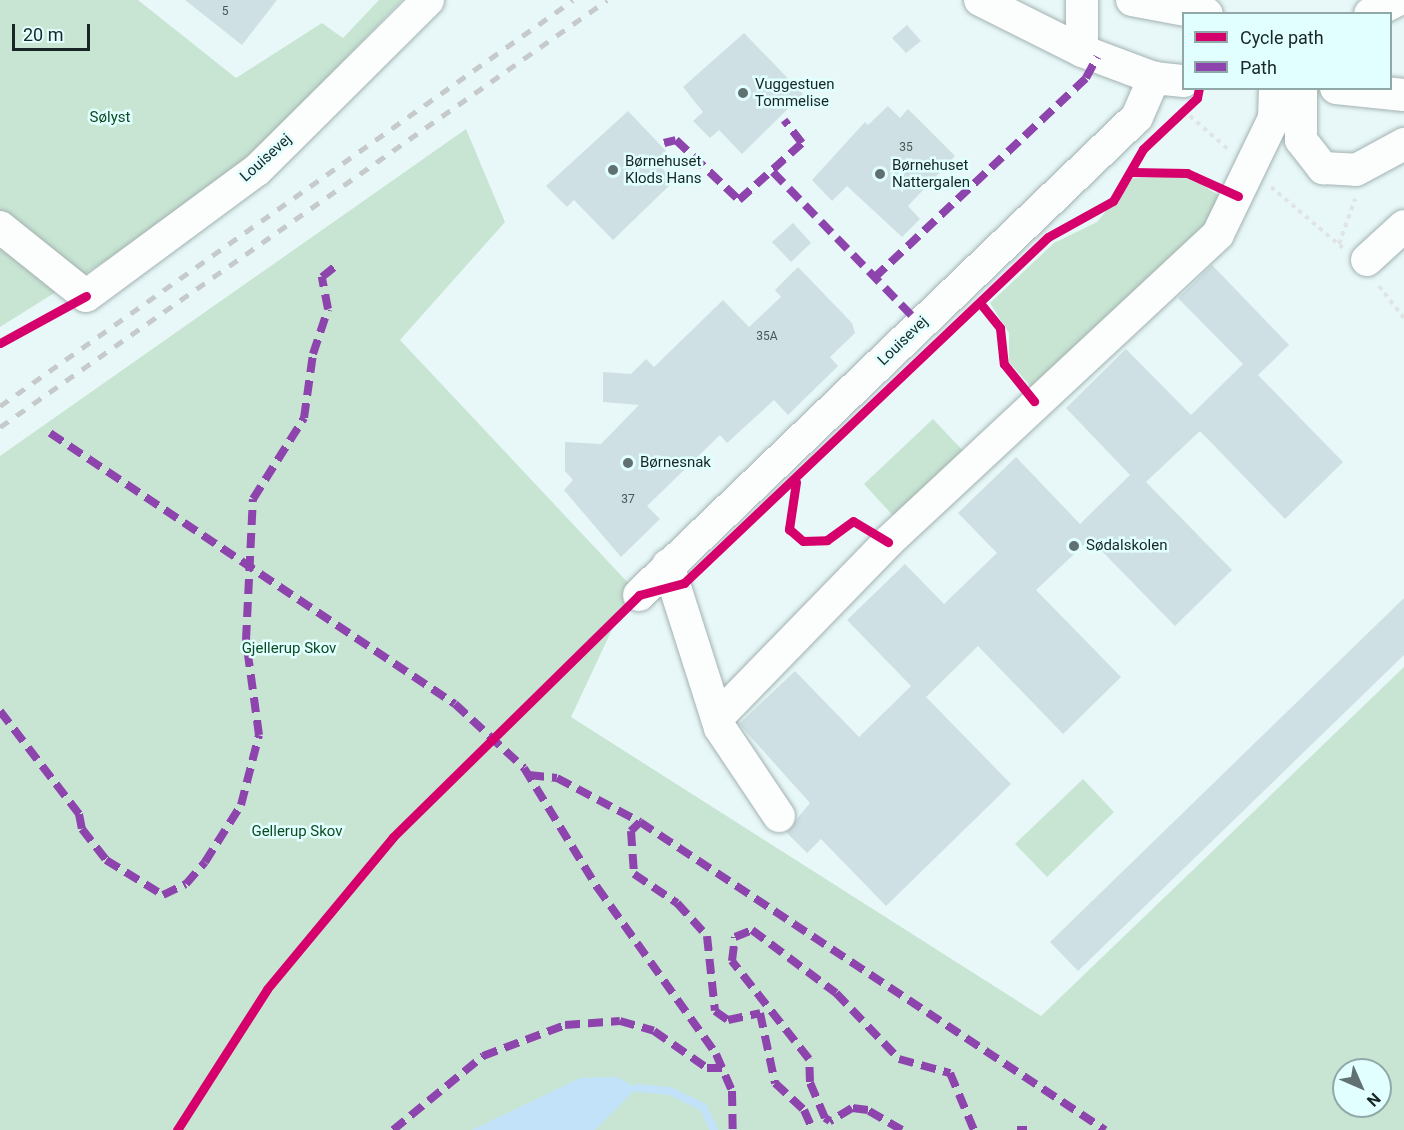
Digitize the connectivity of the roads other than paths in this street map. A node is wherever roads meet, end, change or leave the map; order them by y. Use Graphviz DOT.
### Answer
graph roads {
  1 [pos="428,0"];
  2 [pos="980,0"];
  3 [pos="1082,0"];
  4 [pos="1132,0"];
  5 [pos="1398,0"];
  6 [pos="1196,12"];
  7 [pos="1374,12"];
  8 [pos="1082,51"];
  9 [pos="1275,90"];
  10 [pos="1301,90"];
  11 [pos="1355,90"];
  12 [pos="1178,94"];
  13 [pos="1404,95"];
  14 [pos="1404,144"];
  15 [pos="1404,226"];
  16 [pos="0,227"];
  17 [pos="1363,264"];
  18 [pos="668,565"];
  19 [pos="639,595"];
  20 [pos="717,718"];
  21 [pos="779,816"];
  1 -- 16 [label="street, Louisevej"];
  2 -- 8 [label="street"];
  3 -- 8 [label="street"];
  4 -- 6 [label="street"];
  5 -- 7 [label="street"];
  8 -- 12 [label="street"];
  9 -- 20 [label="street"];
  10 -- 14 [label="street"];
  11 -- 13 [label="street"];
  12 -- 18 [label="street, Louisevej"];
  15 -- 17 [label="street"];
  18 -- 19 [label="street, Louisevej"];
  18 -- 20 [label="street"];
  20 -- 21 [label="street"];
}
